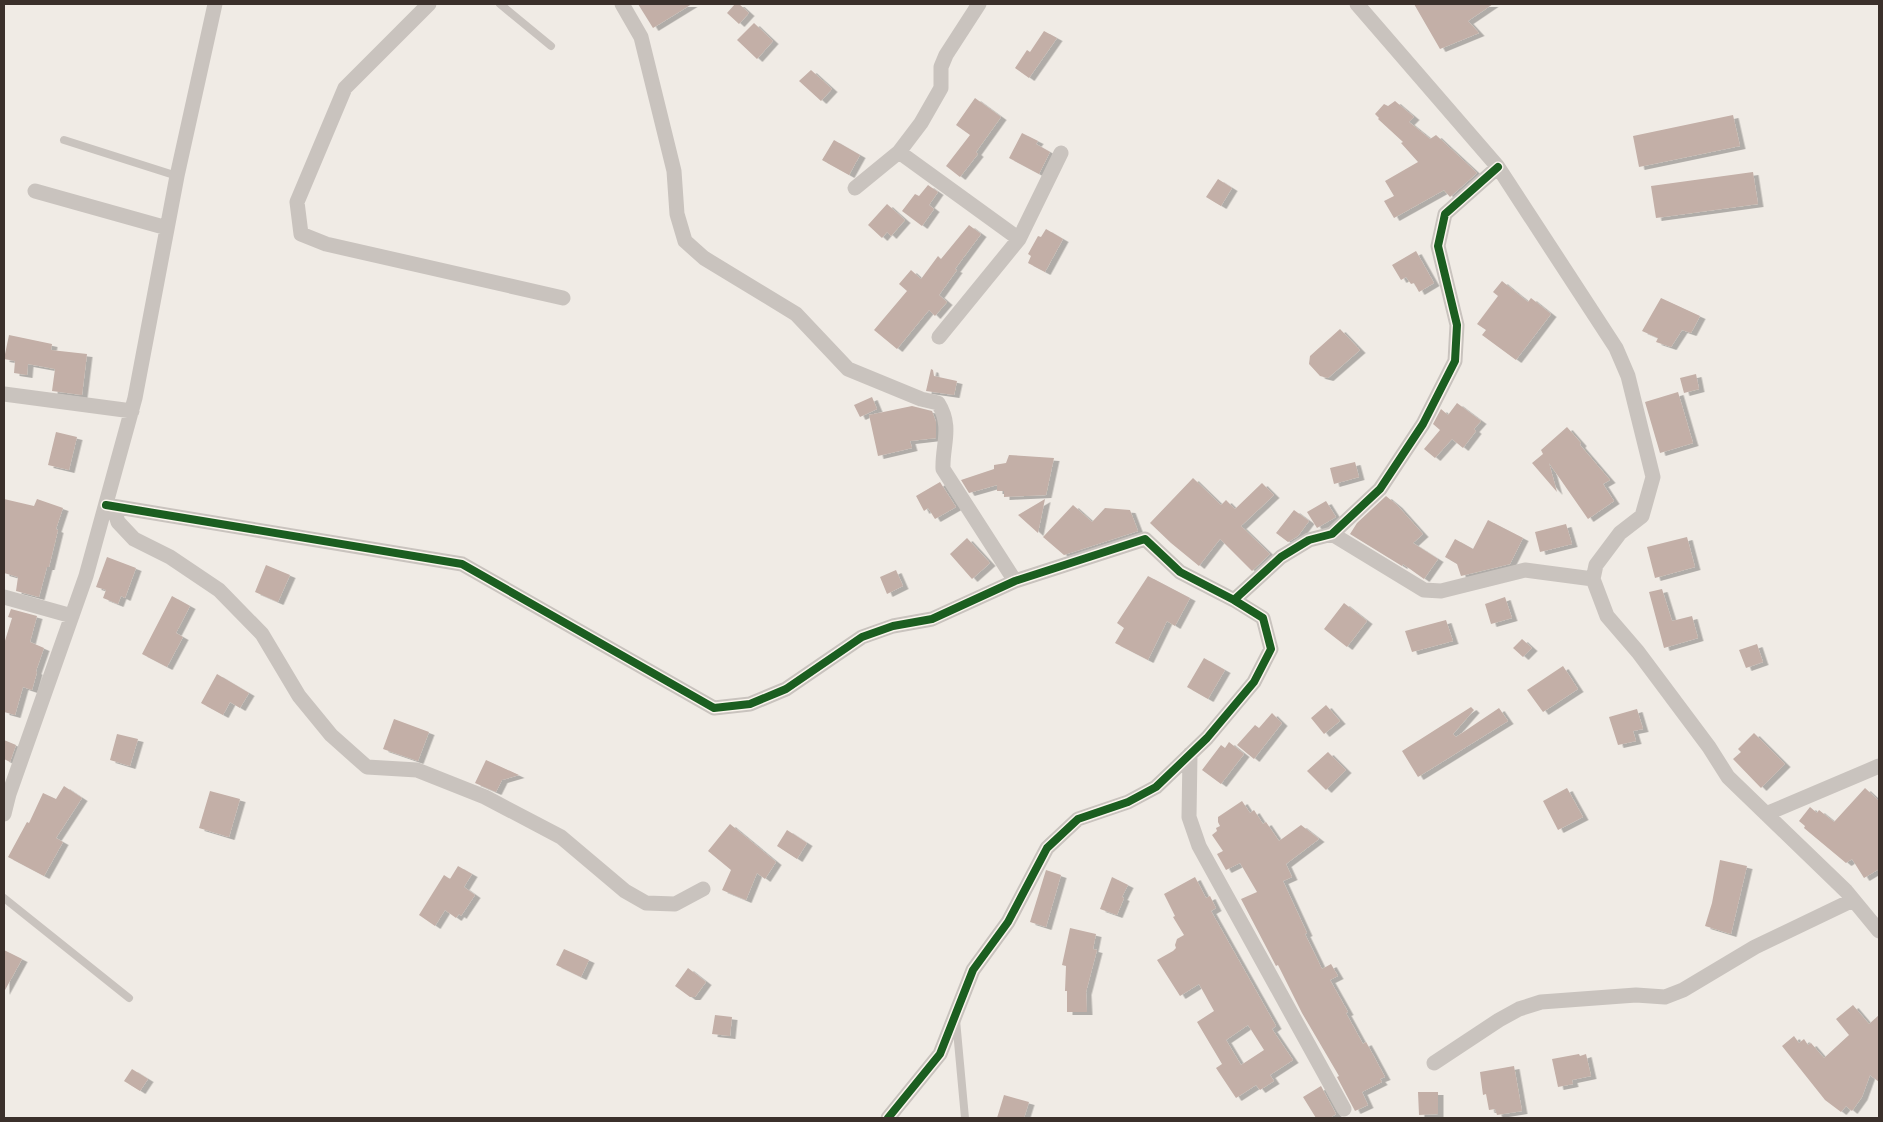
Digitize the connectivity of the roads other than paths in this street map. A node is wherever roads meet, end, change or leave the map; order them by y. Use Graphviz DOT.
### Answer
graph roads {
  1 [pos="215,4"];
  2 [pos="429,4"];
  3 [pos="500,4"];
  4 [pos="622,4"];
  5 [pos="979,4"];
  6 [pos="1356,4"];
  7 [pos="551,46"];
  8 [pos="64,140"];
  9 [pos="899,152"];
  10 [pos="1061,153"];
  11 [pos="1498,167"];
  12 [pos="177,176"];
  13 [pos="855,188"];
  14 [pos="35,191"];
  15 [pos="167,228"];
  16 [pos="1019,239"];
  17 [pos="563,298"];
  18 [pos="939,337"];
  19 [pos="4,394"];
  20 [pos="132,411"];
  21 [pos="109,505"];
  22 [pos="1332,534"];
  23 [pos="1593,579"];
  24 [pos="1015,581"];
  25 [pos="4,597"];
  26 [pos="1234,600"];
  27 [pos="72,616"];
  28 [pos="1190,754"];
  29 [pos="1879,766"];
  30 [pos="4,814"];
  31 [pos="1766,814"];
  32 [pos="703,889"];
  33 [pos="4,898"];
  34 [pos="1853,900"];
  35 [pos="1879,931"];
  36 [pos="129,998"];
  37 [pos="956,1016"];
  38 [pos="1434,1063"];
  39 [pos="1344,1109"];
  40 [pos="888,1118"];
  41 [pos="965,1118"];
  1 -- 12 [label="street"];
  2 -- 17 [label="street"];
  3 -- 7 [label="lane"];
  4 -- 24 [label="street"];
  5 -- 9 [label="street"];
  6 -- 11 [label="street"];
  8 -- 12 [label="lane"];
  9 -- 13 [label="street"];
  9 -- 16 [label="street"];
  10 -- 16 [label="street"];
  11 -- 22 [label="street"];
  11 -- 23 [label="street"];
  12 -- 15 [label="street"];
  14 -- 15 [label="street"];
  15 -- 20 [label="street"];
  16 -- 18 [label="street"];
  19 -- 20 [label="street"];
  20 -- 21 [label="street"];
  21 -- 24 [label="street"];
  21 -- 27 [label="street"];
  21 -- 32 [label="street"];
  22 -- 23 [label="street"];
  22 -- 26 [label="street"];
  23 -- 31 [label="street"];
  24 -- 26 [label="street"];
  25 -- 27 [label="street"];
  26 -- 28 [label="street"];
  27 -- 30 [label="street"];
  28 -- 37 [label="street"];
  28 -- 39 [label="street"];
  29 -- 31 [label="street"];
  31 -- 34 [label="street"];
  33 -- 36 [label="lane"];
  34 -- 35 [label="street"];
  34 -- 38 [label="street"];
  37 -- 40 [label="street"];
  37 -- 41 [label="lane"];
}
